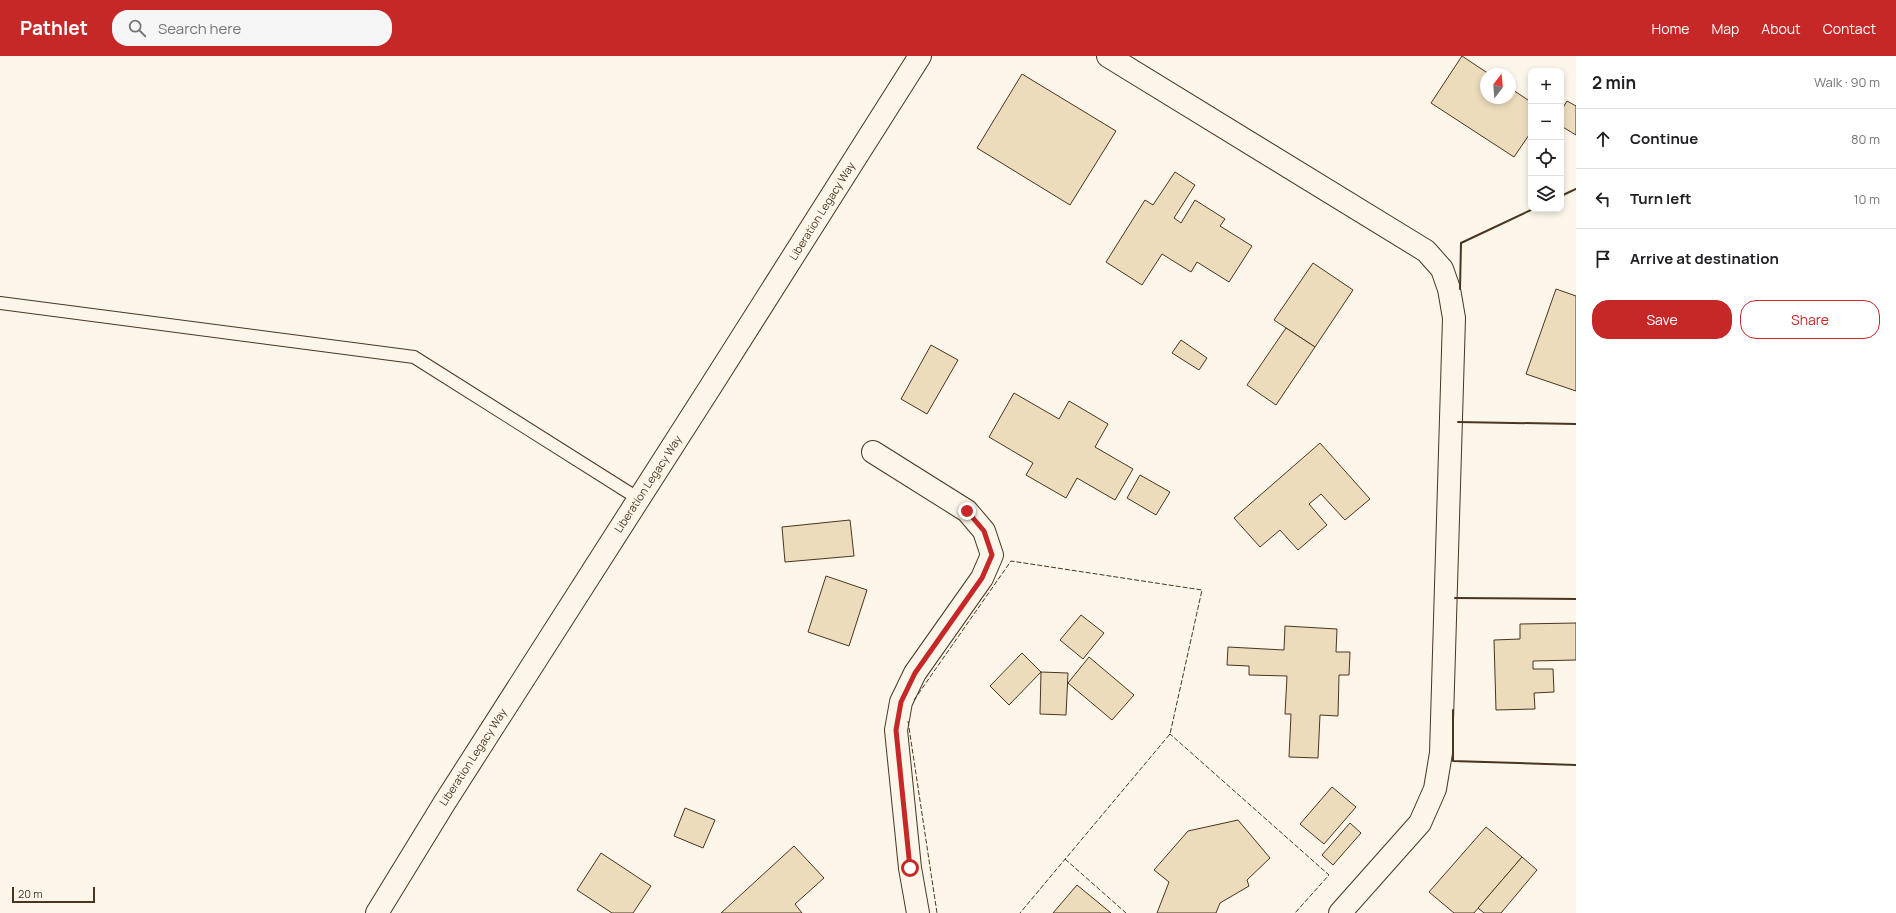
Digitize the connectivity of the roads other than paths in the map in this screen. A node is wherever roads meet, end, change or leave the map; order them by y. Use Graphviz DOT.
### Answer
graph roads {
  1 [pos="920,56"];
  2 [pos="1108,56"];
  3 [pos="0,303"];
  4 [pos="873,452"];
  5 [pos="639,499"];
  6 [pos="377,913"];
  7 [pos="918,913"];
  8 [pos="1340,913"];
  1 -- 5 [label="street, Liberation Legacy Way"];
  2 -- 8 [label="street"];
  3 -- 5 [label="lane"];
  4 -- 7 [label="street"];
  5 -- 6 [label="street, Liberation Legacy Way"];
}
